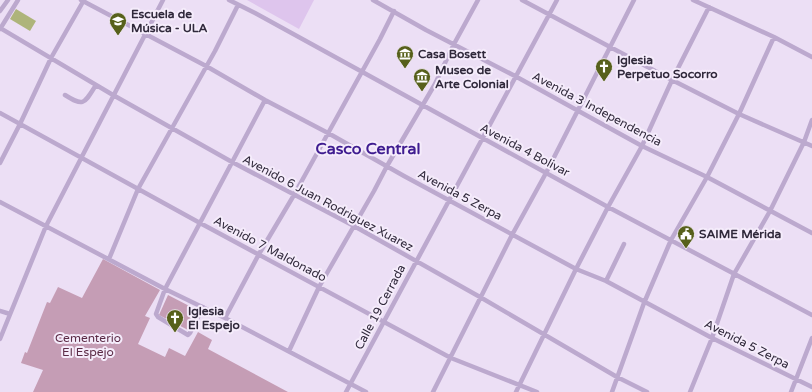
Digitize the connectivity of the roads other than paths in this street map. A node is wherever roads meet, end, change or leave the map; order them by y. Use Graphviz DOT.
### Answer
graph roads {
  1 [pos="8,0"];
  2 [pos="18,0"];
  3 [pos="83,0"];
  4 [pos="163,0"];
  5 [pos="229,0"];
  6 [pos="374,0"];
  7 [pos="478,0"];
  8 [pos="522,0"];
  9 [pos="558,0"];
  10 [pos="634,0"];
  11 [pos="693,0"];
  12 [pos="238,5"];
  13 [pos="709,7"];
  14 [pos="0,11"];
  15 [pos="394,11"];
  16 [pos="550,15"];
  17 [pos="0,29"];
  18 [pos="145,33"];
  19 [pos="774,37"];
  20 [pos="454,44"];
  21 [pos="610,47"];
  22 [pos="812,56"];
  23 [pos="51,58"];
  24 [pos="206,66"];
  25 [pos="362,71"];
  26 [pos="515,76"];
  27 [pos="672,80"];
  28 [pos="96,85"];
  29 [pos="65,95"];
  30 [pos="113,95"];
  31 [pos="265,100"];
  32 [pos="423,105"];
  33 [pos="578,111"];
  34 [pos="0,112"];
  35 [pos="739,114"];
  36 [pos="812,120"];
  37 [pos="20,124"];
  38 [pos="173,128"];
  39 [pos="328,133"];
  40 [pos="482,138"];
  41 [pos="804,142"];
  42 [pos="642,146"];
  43 [pos="812,146"];
  44 [pos="81,157"];
  45 [pos="232,162"];
  46 [pos="0,163"];
  47 [pos="387,166"];
  48 [pos="546,173"];
  49 [pos="707,177"];
  50 [pos="138,189"];
  51 [pos="294,195"];
  52 [pos="450,201"];
  53 [pos="0,202"];
  54 [pos="608,207"];
  55 [pos="770,210"];
  56 [pos="200,223"];
  57 [pos="46,226"];
  58 [pos="354,226"];
  59 [pos="812,233"];
  60 [pos="512,235"];
  61 [pos="671,240"];
  62 [pos="624,244"];
  63 [pos="259,254"];
  64 [pos="108,259"];
  65 [pos="416,262"];
  66 [pos="576,268"];
  67 [pos="734,274"];
  68 [pos="606,282"];
  69 [pos="319,287"];
  70 [pos="165,289"];
  71 [pos="480,297"];
  72 [pos="644,303"];
  73 [pos="204,307"];
  74 [pos="0,311"];
  75 [pos="10,314"];
  76 [pos="812,315"];
  77 [pos="225,318"];
  78 [pos="384,321"];
  79 [pos="544,334"];
  80 [pos="712,338"];
  81 [pos="812,338"];
  82 [pos="0,339"];
  83 [pos="289,351"];
  84 [pos="450,358"];
  85 [pos="617,377"];
  86 [pos="795,380"];
  87 [pos="350,384"];
  88 [pos="519,385"];
  89 [pos="812,387"];
  90 [pos="346,392"];
  91 [pos="366,392"];
  92 [pos="433,392"];
  93 [pos="516,392"];
  94 [pos="537,392"];
  95 [pos="612,392"];
  96 [pos="647,392"];
  97 [pos="690,392"];
  98 [pos="791,392"];
  1 -- 14 [label="street"];
  2 -- 17 [label="street"];
  3 -- 18 [label="street, Avenida 5 Zerpa"];
  3 -- 23 [label="street"];
  4 -- 18 [label="street"];
  5 -- 12 [label="street, Avenida 4 Bolivar"];
  6 -- 15 [label="street, Avenida 3 Independencia"];
  7 -- 20 [label="street"];
  8 -- 16 [label="street"];
  9 -- 16 [label="street, Calle 19 Cerrada"];
  10 -- 21 [label="street"];
  11 -- 13 [label="street"];
  12 -- 24 [label="street"];
  12 -- 25 [label="street, Avenida 4 Bolivar"];
  13 -- 19 [label="street"];
  13 -- 27 [label="street"];
  15 -- 20 [label="street, Avenida 3 Independencia"];
  15 -- 25 [label="street"];
  16 -- 21 [label="street"];
  16 -- 26 [label="street, Calle 19 Cerrada"];
  17 -- 23 [label="street, Avenido 6 Juan Rodriguez Xuarez"];
  18 -- 24 [label="street, Avenida 5 Zerpa"];
  18 -- 30 [label="street"];
  19 -- 22 [label="street"];
  19 -- 35 [label="street"];
  20 -- 26 [label="street, Avenida 3 Independencia"];
  20 -- 32 [label="street"];
  21 -- 27 [label="street"];
  21 -- 33 [label="street"];
  23 -- 28 [label="street, Avenido 6 Juan Rodriguez Xuarez"];
  23 -- 37 [label="street"];
  24 -- 31 [label="street, Avenida 5 Zerpa"];
  24 -- 38 [label="street"];
  25 -- 32 [label="street, Avenida 4 Bolivar"];
  25 -- 39 [label="street"];
  26 -- 33 [label="street, Avenida 3 Independencia"];
  26 -- 40 [label="street, Calle 19 Cerrada"];
  27 -- 35 [label="street"];
  27 -- 42 [label="street"];
  28 -- 29 [label="street"];
  28 -- 30 [label="street, Avenido 6 Juan Rodriguez Xuarez"];
  30 -- 38 [label="street, Avenido 6 Juan Rodriguez Xuarez"];
  30 -- 44 [label="street"];
  31 -- 39 [label="street, Avenida 5 Zerpa"];
  31 -- 45 [label="street"];
  32 -- 40 [label="street, Avenida 4 Bolivar"];
  32 -- 47 [label="street"];
  33 -- 42 [label="street, Avenida 3 Independencia"];
  33 -- 48 [label="street"];
  34 -- 37 [label="street, Avenido 7 Maldonado"];
  35 -- 41 [label="street"];
  35 -- 49 [label="street"];
  36 -- 41 [label="street"];
  37 -- 44 [label="street, Avenido 7 Maldonado"];
  37 -- 46 [label="street"];
  38 -- 45 [label="street, Avenido 6 Juan Rodriguez Xuarez"];
  38 -- 50 [label="street"];
  39 -- 47 [label="street, Avenida 5 Zerpa"];
  39 -- 51 [label="street"];
  40 -- 48 [label="street, Avenida 4 Bolivar"];
  40 -- 52 [label="street, Calle 19 Cerrada"];
  41 -- 43 [label="street"];
  41 -- 55 [label="street"];
  42 -- 49 [label="street, Avenida 3 Independencia"];
  42 -- 54 [label="street"];
  44 -- 50 [label="street, Avenido 7 Maldonado"];
  44 -- 57 [label="street"];
  45 -- 51 [label="street, Avenido 6 Juan Rodriguez Xuarez"];
  45 -- 56 [label="street"];
  47 -- 52 [label="street, Avenida 5 Zerpa"];
  47 -- 58 [label="street"];
  48 -- 54 [label="street, Avenida 4 Bolivar"];
  48 -- 60 [label="street"];
  49 -- 55 [label="street, Avenida 3 Independencia"];
  49 -- 61 [label="street"];
  50 -- 56 [label="street, Avenido 7 Maldonado"];
  50 -- 64 [label="street"];
  51 -- 58 [label="street, Avenido 6 Juan Rodriguez Xuarez"];
  51 -- 63 [label="street"];
  52 -- 60 [label="street, Avenida 5 Zerpa"];
  52 -- 65 [label="street, Calle 19 Cerrada"];
  53 -- 57 [label="street"];
  54 -- 61 [label="street, Avenida 4 Bolivar"];
  54 -- 66 [label="street"];
  55 -- 59 [label="street, Avenida 3 Independencia"];
  55 -- 67 [label="street"];
  56 -- 63 [label="street, Avenido 7 Maldonado"];
  56 -- 70 [label="street"];
  57 -- 64 [label="street"];
  57 -- 75 [label="street"];
  58 -- 65 [label="street, Avenido 6 Juan Rodriguez Xuarez"];
  58 -- 69 [label="street"];
  60 -- 66 [label="street, Avenida 5 Zerpa"];
  60 -- 71 [label="street"];
  61 -- 67 [label="street, Avenida 4 Bolivar"];
  61 -- 72 [label="street"];
  62 -- 68 [label="street"];
  63 -- 69 [label="street, Avenido 7 Maldonado"];
  63 -- 77 [label="street"];
  64 -- 70 [label="street"];
  65 -- 71 [label="street, Avenido 6 Juan Rodriguez Xuarez"];
  65 -- 78 [label="street, Calle 19 Cerrada"];
  66 -- 68 [label="street, Avenida 5 Zerpa"];
  66 -- 79 [label="street"];
  67 -- 76 [label="street, Avenida 4 Bolivar"];
  67 -- 80 [label="street"];
  68 -- 72 [label="street, Avenida 5 Zerpa"];
  69 -- 78 [label="street, Avenido 7 Maldonado"];
  69 -- 83 [label="street"];
  70 -- 73 [label="street"];
  70 -- 73 [label="street"];
  71 -- 79 [label="street, Avenido 6 Juan Rodriguez Xuarez"];
  71 -- 84 [label="street"];
  72 -- 80 [label="street, Avenida 5 Zerpa"];
  72 -- 85 [label="street"];
  73 -- 77 [label="street"];
  74 -- 75 [label="street"];
  75 -- 82 [label="street"];
  77 -- 83 [label="street"];
  78 -- 84 [label="street, Avenido 7 Maldonado"];
  78 -- 87 [label="street, Calle 19 Cerrada"];
  79 -- 85 [label="street, Avenido 6 Juan Rodriguez Xuarez"];
  79 -- 88 [label="street"];
  80 -- 86 [label="street, Avenida 5 Zerpa"];
  80 -- 97 [label="street"];
  81 -- 86 [label="street"];
  83 -- 87 [label="street"];
  84 -- 88 [label="street, Avenido 7 Maldonado"];
  84 -- 92 [label="street"];
  85 -- 95 [label="street"];
  85 -- 96 [label="street, Avenido 6 Juan Rodriguez Xuarez"];
  86 -- 89 [label="street, Avenida 5 Zerpa"];
  86 -- 98 [label="street"];
  87 -- 90 [label="street, Calle 19 Cerrada"];
  87 -- 91 [label="street"];
  88 -- 93 [label="street"];
  88 -- 94 [label="street, Avenido 7 Maldonado"];
}
